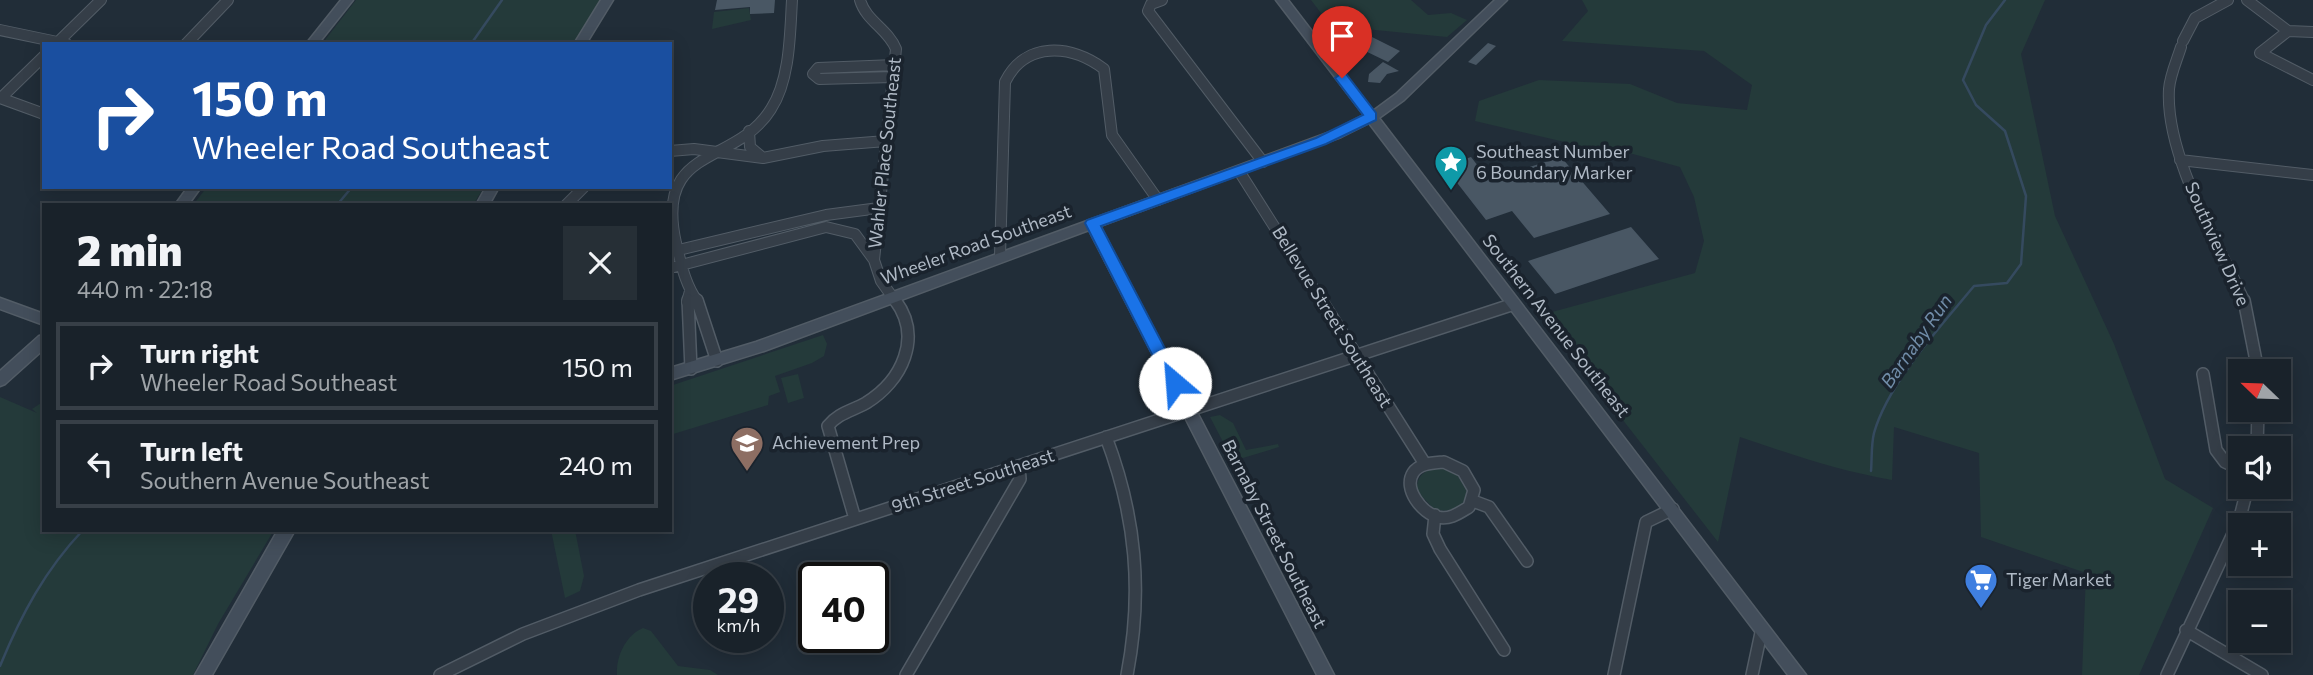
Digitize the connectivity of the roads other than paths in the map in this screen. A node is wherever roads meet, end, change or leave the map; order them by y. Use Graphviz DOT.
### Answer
graph roads {
  1 [pos="101,0"];
  2 [pos="228,0"];
  3 [pos="347,0"];
  4 [pos="607,0"];
  5 [pos="792,0"];
  6 [pos="860,0"];
  7 [pos="1162,0"];
  8 [pos="1282,0"];
  9 [pos="1501,0"];
  10 [pos="2228,0"];
  11 [pos="2247,0"];
  12 [pos="0,30"];
  13 [pos="2288,31"];
  14 [pos="2313,32"];
  15 [pos="55,42"];
  16 [pos="61,42"];
  17 [pos="188,42"];
  18 [pos="314,42"];
  19 [pos="581,42"];
  20 [pos="42,58"];
  21 [pos="895,65"];
  22 [pos="893,77"];
  23 [pos="2313,80"];
  24 [pos="0,98"];
  25 [pos="42,113"];
  26 [pos="1371,117"];
  27 [pos="749,131"];
  28 [pos="886,141"];
  29 [pos="672,151"];
  30 [pos="712,151"];
  31 [pos="763,158"];
  32 [pos="2180,160"];
  33 [pos="1263,162"];
  34 [pos="1239,171"];
  35 [pos="2313,175"];
  36 [pos="193,189"];
  37 [pos="582,189"];
  38 [pos="1158,200"];
  39 [pos="183,203"];
  40 [pos="567,203"];
  41 [pos="672,208"];
  42 [pos="879,208"];
  43 [pos="829,214"];
  44 [pos="1093,223"];
  45 [pos="672,226"];
  46 [pos="834,228"];
  47 [pos="743,242"];
  48 [pos="675,252"];
  49 [pos="1000,256"];
  50 [pos="874,260"];
  51 [pos="684,265"];
  52 [pos="672,268"];
  53 [pos="690,291"];
  54 [pos="891,297"];
  55 [pos="0,303"];
  56 [pos="1514,303"];
  57 [pos="42,319"];
  58 [pos="42,342"];
  59 [pos="1357,355"];
  60 [pos="2256,359"];
  61 [pos="717,361"];
  62 [pos="691,369"];
  63 [pos="2203,373"];
  64 [pos="672,374"];
  65 [pos="0,380"];
  66 [pos="1189,410"];
  67 [pos="1105,437"];
  68 [pos="2228,463"];
  69 [pos="1425,464"];
  70 [pos="1019,466"];
  71 [pos="2245,499"];
  72 [pos="1473,501"];
  73 [pos="1673,509"];
  74 [pos="1435,515"];
  75 [pos="855,519"];
  76 [pos="286,532"];
  77 [pos="1527,561"];
  78 [pos="1762,628"];
  79 [pos="2186,630"];
  80 [pos="1504,650"];
  81 [pos="203,675"];
  82 [pos="440,675"];
  83 [pos="906,675"];
  84 [pos="1126,675"];
  85 [pos="1326,675"];
  86 [pos="1614,675"];
  87 [pos="1752,675"];
  88 [pos="1798,675"];
  89 [pos="2167,675"];
  90 [pos="2262,675"];
  1 -- 16 [label="street"];
  2 -- 17 [label="street"];
  3 -- 18 [label="main road"];
  4 -- 19 [label="main road"];
  5 -- 27 [label="street"];
  6 -- 21 [label="street, Wahler Place Southeast"];
  7 -- 33 [label="street"];
  8 -- 26 [label="main road, Southern Avenue Southeast"];
  9 -- 26 [label="main road, Wheeler Road Southeast"];
  10 -- 32 [label="street, Southview Drive"];
  11 -- 13 [label="street"];
  12 -- 15 [label="street"];
  13 -- 14 [label="street"];
  13 -- 23 [label="street"];
  20 -- 24 [label="street"];
  21 -- 22 [label="street, Wahler Place Southeast"];
  21 -- 22 [label="street"];
  22 -- 28 [label="street, Wahler Place Southeast"];
  24 -- 25 [label="street"];
  26 -- 33 [label="main road, Wheeler Road Southeast"];
  26 -- 56 [label="main road, Southern Avenue Southeast"];
  27 -- 30 [label="street"];
  27 -- 31 [label="street"];
  28 -- 31 [label="street"];
  28 -- 42 [label="street, Wahler Place Southeast"];
  29 -- 30 [label="street"];
  30 -- 31 [label="street"];
  30 -- 41 [label="street"];
  32 -- 35 [label="street, Southview Drive"];
  32 -- 60 [label="street, Southview Drive"];
  33 -- 34 [label="main road, Wheeler Road Southeast"];
  34 -- 38 [label="main road, Wheeler Road Southeast"];
  34 -- 59 [label="street, Bellevue Street Southeast"];
  36 -- 39 [label="main road"];
  37 -- 40 [label="street"];
  38 -- 44 [label="main road, Wheeler Road Southeast"];
  38 -- 49 [label="street"];
  42 -- 43 [label="street"];
  42 -- 50 [label="street, Wahler Place Southeast"];
  43 -- 46 [label="street"];
  43 -- 47 [label="street"];
  44 -- 49 [label="main road, Wheeler Road Southeast"];
  44 -- 66 [label="main road, Barnaby Street Southeast"];
  45 -- 48 [label="street"];
  46 -- 47 [label="street"];
  46 -- 50 [label="street"];
  47 -- 48 [label="street"];
  47 -- 51 [label="street"];
  48 -- 51 [label="street"];
  49 -- 54 [label="main road, Wheeler Road Southeast"];
  50 -- 54 [label="street, Wahler Place Southeast"];
  51 -- 52 [label="street"];
  51 -- 53 [label="street"];
  53 -- 61 [label="street"];
  53 -- 62 [label="street"];
  54 -- 61 [label="main road, Wheeler Road Southeast"];
  54 -- 75 [label="street, Wahler Place Southeast"];
  55 -- 57 [label="main road"];
  56 -- 59 [label="street, 9th Street Southeast"];
  56 -- 73 [label="main road, Southern Avenue Southeast"];
  58 -- 65 [label="main road"];
  59 -- 66 [label="street, 9th Street Southeast"];
  59 -- 69 [label="street, Bellevue Street Southeast"];
  61 -- 62 [label="main road, Wheeler Road Southeast"];
  62 -- 64 [label="main road, Wheeler Road Southeast"];
  63 -- 68 [label="street"];
  66 -- 67 [label="street, 9th Street Southeast"];
  66 -- 85 [label="main road, Barnaby Street Southeast"];
  67 -- 70 [label="street, 9th Street Southeast"];
  67 -- 84 [label="street"];
  69 -- 72 [label="street"];
  69 -- 74 [label="street"];
  70 -- 75 [label="street, 9th Street Southeast"];
  70 -- 83 [label="street"];
  71 -- 79 [label="street"];
  72 -- 74 [label="street"];
  72 -- 77 [label="street"];
  73 -- 78 [label="main road, Southern Avenue Southeast"];
  73 -- 86 [label="street"];
  74 -- 80 [label="street"];
  75 -- 82 [label="street, 9th Street Southeast"];
  76 -- 81 [label="main road"];
  78 -- 87 [label="street"];
  78 -- 88 [label="main road, Southern Avenue Southeast"];
  79 -- 89 [label="street"];
  79 -- 90 [label="street"];
}
